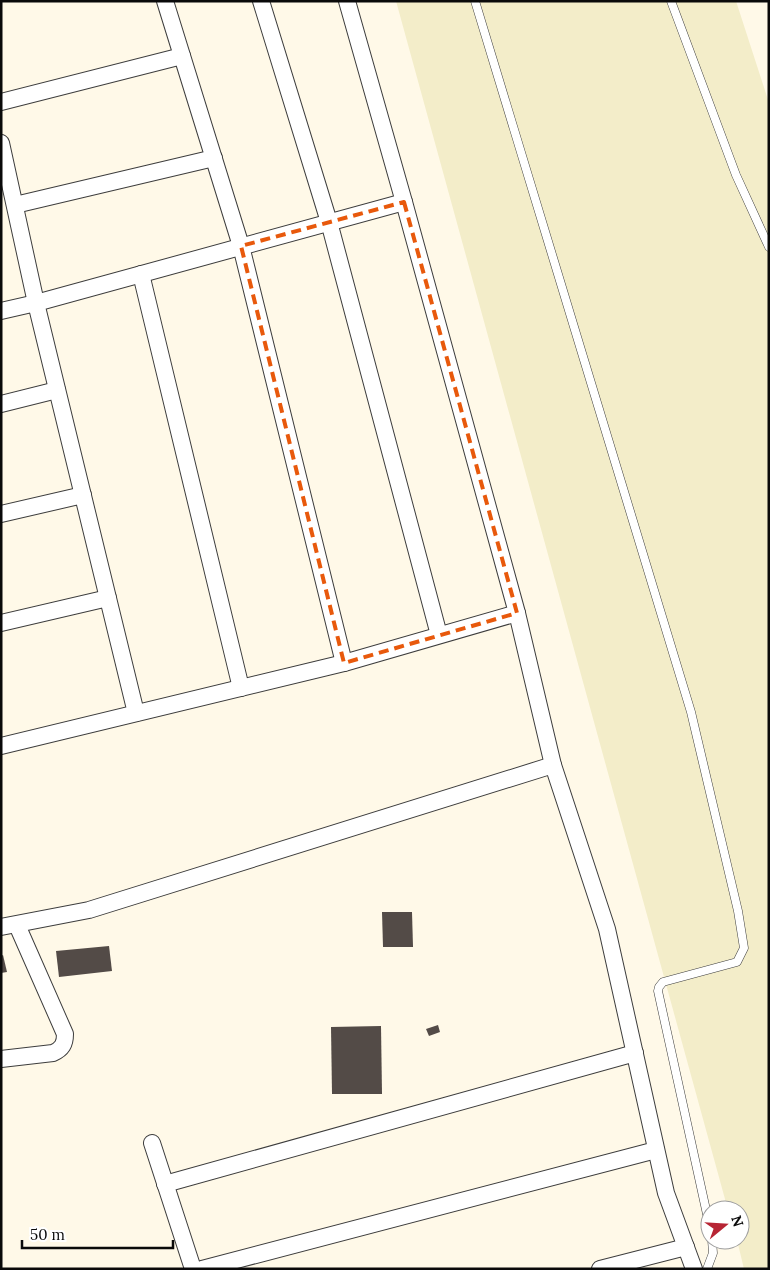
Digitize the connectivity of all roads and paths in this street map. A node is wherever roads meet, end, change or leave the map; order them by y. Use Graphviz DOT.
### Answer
graph roads {
  1 [pos="165,1"];
  2 [pos="261,1"];
  3 [pos="347,1"];
  4 [pos="475,1"];
  5 [pos="671,1"];
  6 [pos="182,56"];
  7 [pos="1,102"];
  8 [pos="1,143"];
  9 [pos="214,158"];
  10 [pos="404,202"];
  11 [pos="15,205"];
  12 [pos="329,222"];
  13 [pos="241,246"];
  14 [pos="769,247"];
  15 [pos="141,274"];
  16 [pos="36,303"];
  17 [pos="1,311"];
  18 [pos="57,390"];
  19 [pos="1,404"];
  20 [pos="83,496"];
  21 [pos="1,514"];
  22 [pos="108,598"];
  23 [pos="516,613"];
  24 [pos="1,623"];
  25 [pos="438,635"];
  26 [pos="344,663"];
  27 [pos="241,688"];
  28 [pos="136,713"];
  29 [pos="1,746"];
  30 [pos="553,765"];
  31 [pos="9,926"];
  32 [pos="635,1053"];
  33 [pos="1,1060"];
  34 [pos="152,1143"];
  35 [pos="656,1150"];
  36 [pos="166,1184"];
  37 [pos="704,1200"];
  38 [pos="686,1247"];
  39 [pos="713,1250"];
  40 [pos="193,1269"];
  41 [pos="202,1269"];
  42 [pos="600,1269"];
  43 [pos="694,1269"];
  44 [pos="707,1269"];
  1 -- 6 [label="street"];
  2 -- 12 [label="street"];
  3 -- 10 [label="street"];
  4 -- 37 [label="lane"];
  5 -- 14 [label="lane"];
  6 -- 7 [label="street"];
  6 -- 9 [label="street"];
  8 -- 11 [label="street"];
  9 -- 11 [label="street"];
  9 -- 13 [label="street"];
  10 -- 12 [label="street"];
  10 -- 23 [label="street"];
  11 -- 16 [label="street"];
  12 -- 13 [label="street"];
  12 -- 25 [label="street"];
  13 -- 15 [label="street"];
  13 -- 26 [label="street"];
  15 -- 16 [label="street"];
  15 -- 27 [label="street"];
  16 -- 17 [label="street"];
  16 -- 18 [label="street"];
  18 -- 19 [label="street"];
  18 -- 20 [label="street"];
  20 -- 21 [label="street"];
  20 -- 22 [label="street"];
  22 -- 24 [label="street"];
  22 -- 28 [label="street"];
  23 -- 25 [label="street"];
  23 -- 30 [label="street"];
  25 -- 26 [label="street"];
  26 -- 27 [label="street"];
  27 -- 28 [label="street"];
  28 -- 29 [label="street"];
  30 -- 31 [label="street"];
  30 -- 32 [label="street"];
  31 -- 33 [label="street"];
  32 -- 35 [label="street"];
  32 -- 36 [label="street"];
  34 -- 36 [label="street"];
  35 -- 38 [label="street"];
  35 -- 41 [label="street"];
  36 -- 40 [label="street"];
  38 -- 42 [label="street"];
  38 -- 43 [label="street"];
  39 -- 44 [label="lane"];
}
